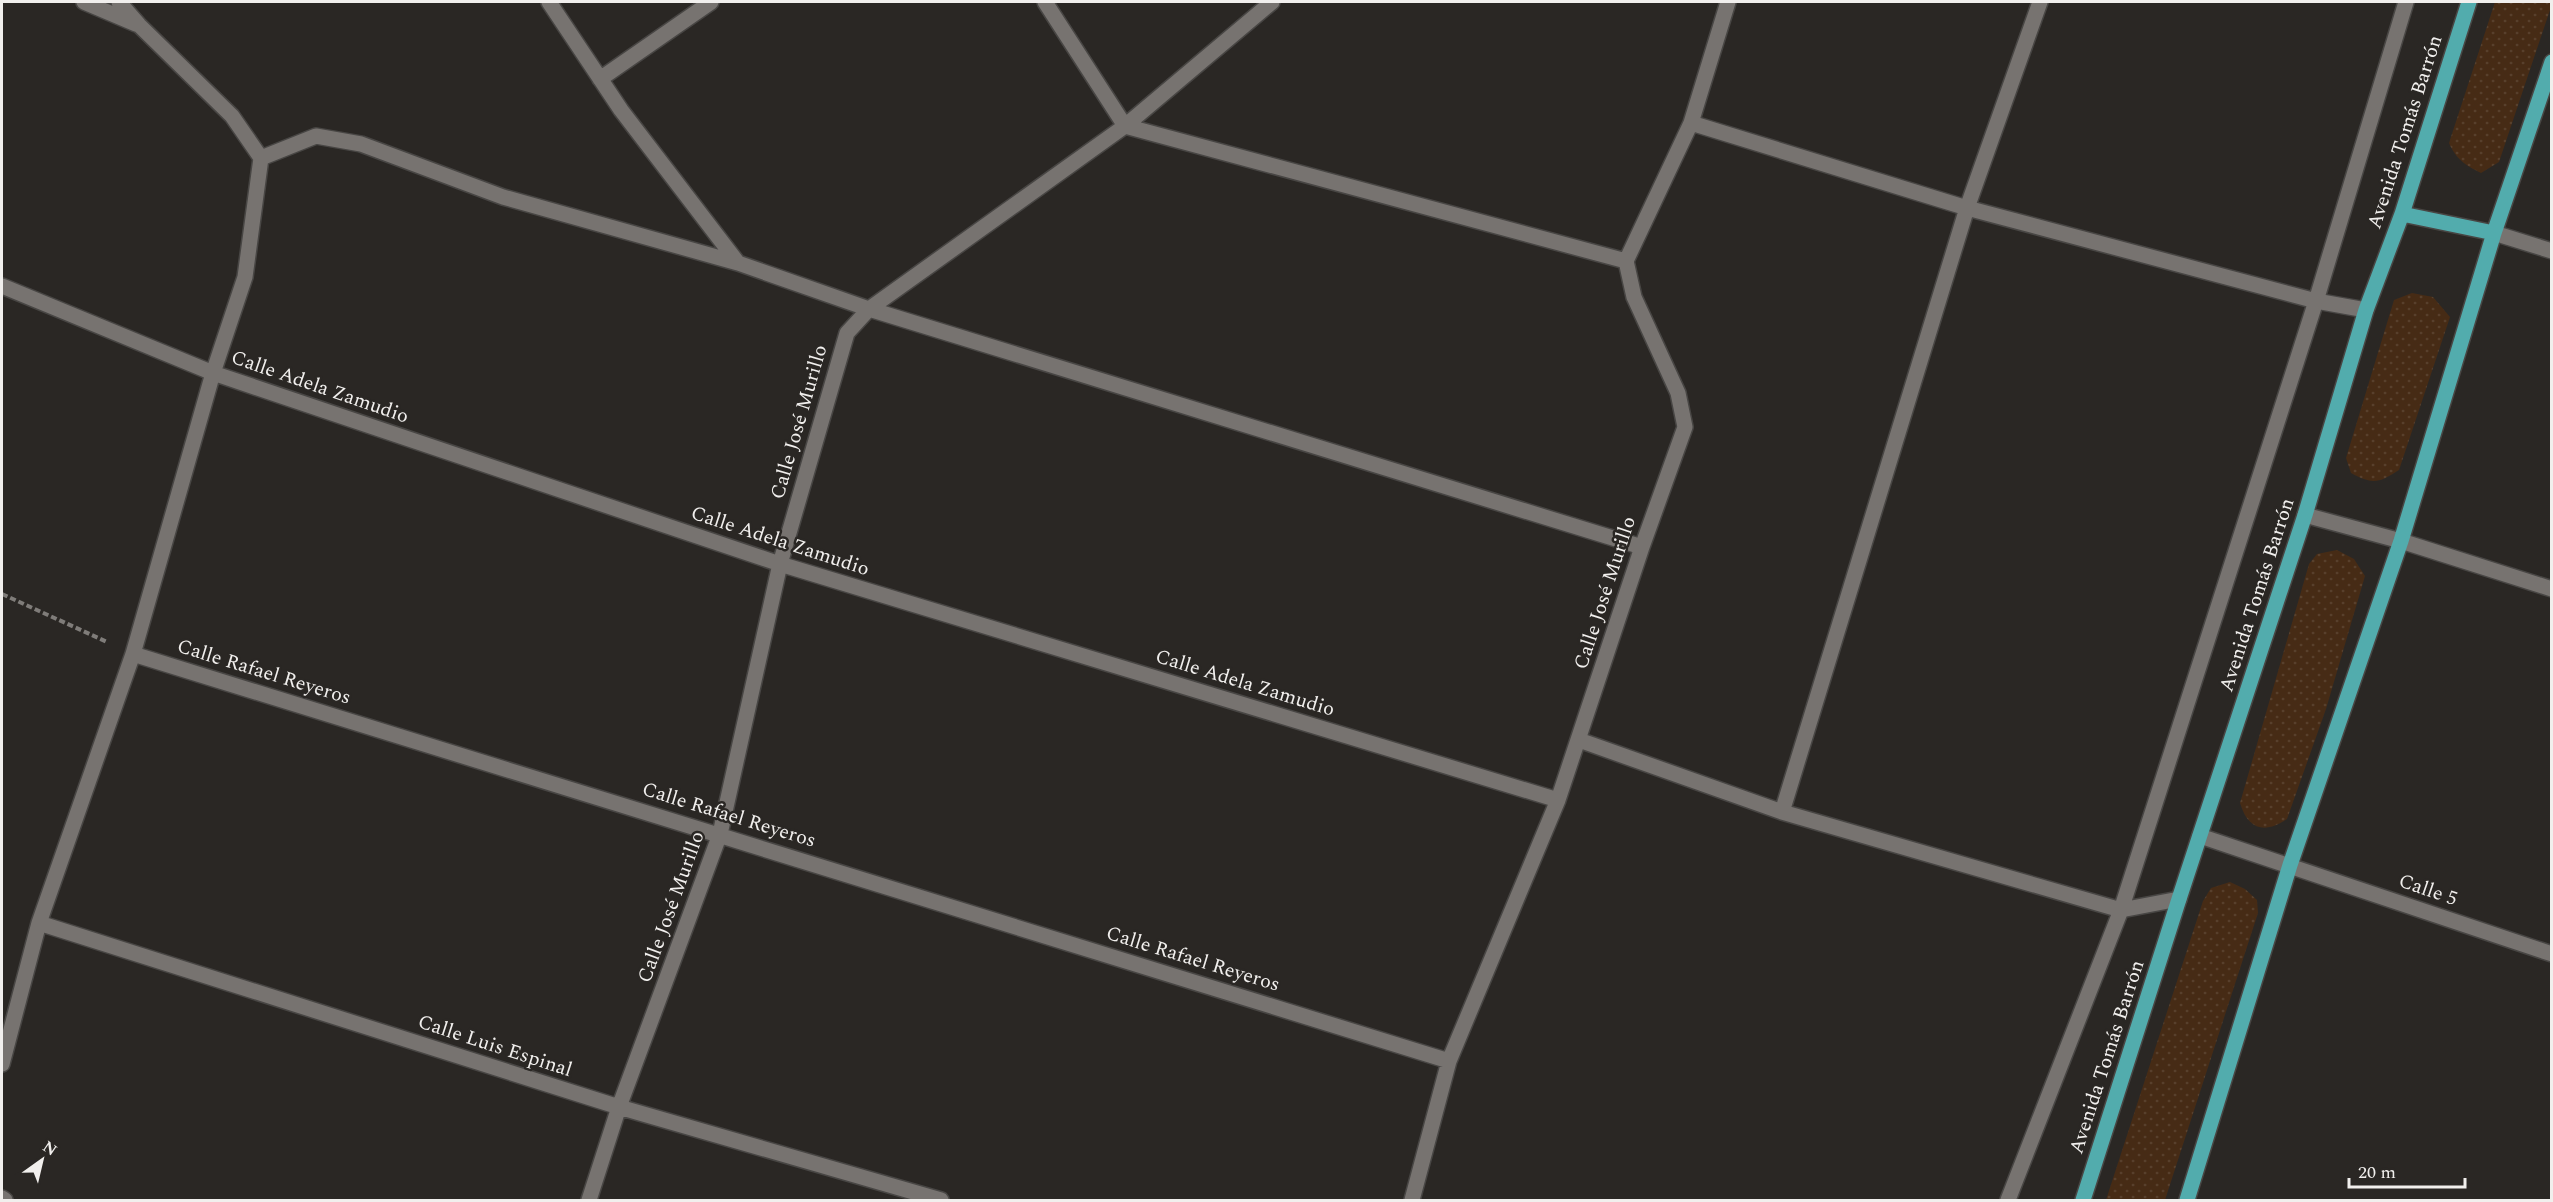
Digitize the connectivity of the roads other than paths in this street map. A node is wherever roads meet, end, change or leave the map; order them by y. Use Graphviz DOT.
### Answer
graph roads {
  1 [pos="84,2"];
  2 [pos="119,2"];
  3 [pos="549,2"];
  4 [pos="711,2"];
  5 [pos="1046,2"];
  6 [pos="1272,2"];
  7 [pos="1728,2"];
  8 [pos="2040,2"];
  9 [pos="2406,2"];
  10 [pos="2469,2"];
  11 [pos="140,25"];
  12 [pos="2552,62"];
  13 [pos="600,79"];
  14 [pos="1691,123"];
  15 [pos="1125,126"];
  16 [pos="261,158"];
  17 [pos="1967,208"];
  18 [pos="2402,214"];
  19 [pos="2494,233"];
  20 [pos="2552,251"];
  21 [pos="1626,261"];
  22 [pos="738,263"];
  23 [pos="2,286"];
  24 [pos="2316,301"];
  25 [pos="869,309"];
  26 [pos="2366,310"];
  27 [pos="213,372"];
  28 [pos="2305,515"];
  29 [pos="2401,541"];
  30 [pos="1642,547"];
  31 [pos="780,564"];
  32 [pos="2552,589"];
  33 [pos="133,654"];
  34 [pos="1579,740"];
  35 [pos="1558,800"];
  36 [pos="1782,812"];
  37 [pos="720,834"];
  38 [pos="2200,836"];
  39 [pos="2290,865"];
  40 [pos="2179,899"];
  41 [pos="2121,910"];
  42 [pos="39,923"];
  43 [pos="2552,954"];
  44 [pos="1449,1061"];
  45 [pos="2,1064"];
  46 [pos="619,1107"];
  47 [pos="589,1200"];
  48 [pos="941,1200"];
  49 [pos="1412,1200"];
  50 [pos="2008,1200"];
  51 [pos="2084,1200"];
  52 [pos="2187,1200"];
  1 -- 11 [label="street"];
  2 -- 11 [label="street"];
  3 -- 13 [label="street"];
  4 -- 13 [label="street"];
  5 -- 15 [label="street"];
  6 -- 15 [label="street, Calle José Murillo"];
  7 -- 14 [label="street"];
  8 -- 17 [label="street"];
  9 -- 24 [label="street"];
  10 -- 18 [label="main road, Avenida Tomás Barrón"];
  11 -- 16 [label="street"];
  12 -- 19 [label="main road"];
  13 -- 22 [label="street"];
  14 -- 17 [label="street"];
  14 -- 21 [label="street"];
  15 -- 21 [label="street"];
  15 -- 25 [label="street, Calle José Murillo"];
  16 -- 22 [label="street"];
  16 -- 27 [label="street"];
  17 -- 24 [label="street"];
  17 -- 36 [label="street"];
  18 -- 19 [label="main road"];
  18 -- 26 [label="main road, Avenida Tomás Barrón"];
  19 -- 20 [label="street"];
  19 -- 29 [label="main road"];
  21 -- 30 [label="street, Calle José Murillo"];
  22 -- 25 [label="street"];
  23 -- 27 [label="street, Calle Adela Zamudio"];
  24 -- 26 [label="street"];
  24 -- 41 [label="street"];
  25 -- 30 [label="street"];
  25 -- 31 [label="street, Calle José Murillo"];
  26 -- 28 [label="main road, Avenida Tomás Barrón"];
  27 -- 31 [label="street, Calle Adela Zamudio"];
  27 -- 33 [label="street"];
  28 -- 29 [label="street"];
  28 -- 38 [label="main road, Avenida Tomás Barrón"];
  29 -- 32 [label="street"];
  29 -- 39 [label="main road"];
  30 -- 34 [label="street, Calle José Murillo"];
  31 -- 35 [label="street, Calle Adela Zamudio"];
  31 -- 37 [label="street, Calle José Murillo"];
  33 -- 37 [label="street, Calle Rafael Reyeros"];
  33 -- 42 [label="street"];
  34 -- 35 [label="street, Calle José Murillo"];
  34 -- 36 [label="street"];
  35 -- 44 [label="street, Calle José Murillo"];
  36 -- 41 [label="street"];
  37 -- 44 [label="street, Calle Rafael Reyeros"];
  37 -- 46 [label="street, Calle José Murillo"];
  38 -- 39 [label="street, Calle 5"];
  38 -- 40 [label="main road, Avenida Tomás Barrón"];
  39 -- 43 [label="street, Calle 5"];
  39 -- 52 [label="main road"];
  40 -- 41 [label="street"];
  40 -- 51 [label="main road, Avenida Tomás Barrón"];
  41 -- 50 [label="street"];
  42 -- 45 [label="street"];
  42 -- 46 [label="street, Calle Luis Espinal"];
  44 -- 49 [label="street, Calle José Murillo"];
  46 -- 47 [label="street, Calle José Murillo"];
  46 -- 48 [label="street, Calle Luis Espinal"];
}
